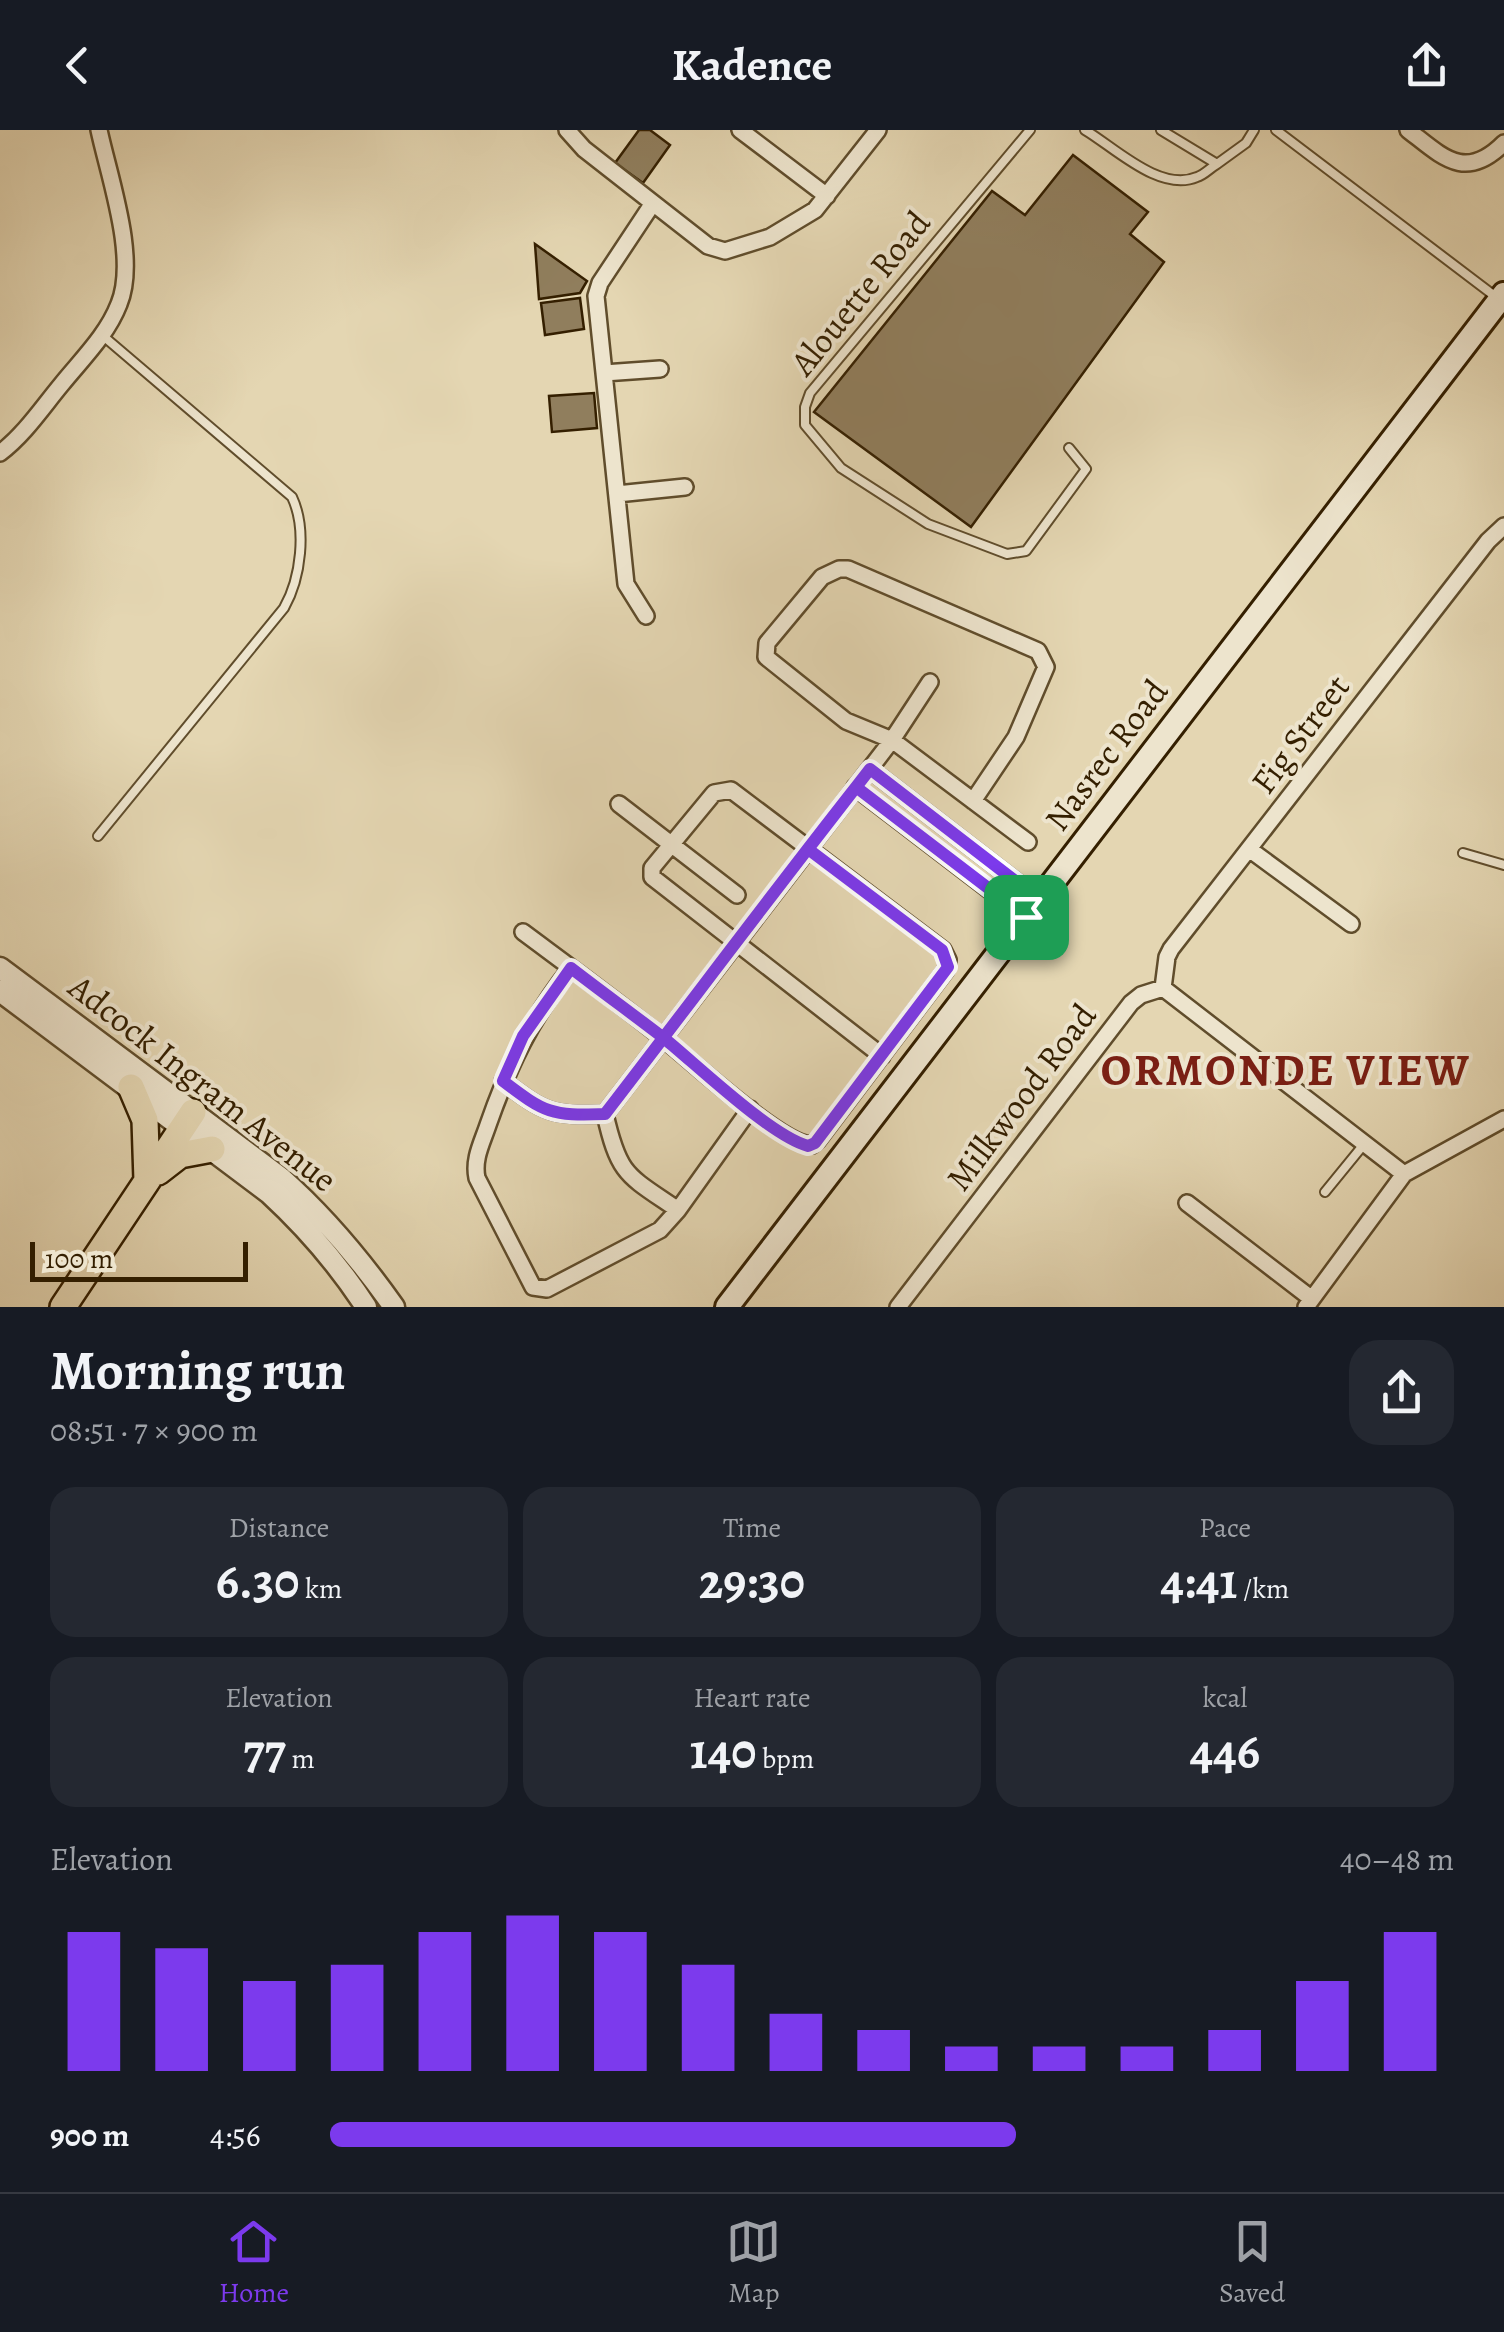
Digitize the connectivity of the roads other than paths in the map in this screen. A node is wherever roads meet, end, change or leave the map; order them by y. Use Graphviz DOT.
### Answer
graph roads {
  1 [pos="99,130"];
  2 [pos="568,130"];
  3 [pos="740,130"];
  4 [pos="878,130"];
  5 [pos="1030,130"];
  6 [pos="1084,130"];
  7 [pos="1161,130"];
  8 [pos="1254,130"];
  9 [pos="1276,130"];
  10 [pos="1408,130"];
  11 [pos="1504,143"];
  12 [pos="1216,164"];
  13 [pos="826,196"];
  14 [pos="653,204"];
  15 [pos="1503,302"];
  16 [pos="102,335"];
  17 [pos="660,370"];
  18 [pos="604,373"];
  19 [pos="1069,448"];
  20 [pos="0,453"];
  21 [pos="685,487"];
  22 [pos="617,494"];
  23 [pos="1504,526"];
  24 [pos="646,616"];
  25 [pos="930,682"];
  26 [pos="892,740"];
  27 [pos="870,769"];
  28 [pos="856,787"];
  29 [pos="973,801"];
  30 [pos="618,804"];
  31 [pos="956,834"];
  32 [pos="98,836"];
  33 [pos="1028,842"];
  34 [pos="672,844"];
  35 [pos="808,849"];
  36 [pos="1250,850"];
  37 [pos="1463,853"];
  38 [pos="942,854"];
  39 [pos="1504,865"];
  40 [pos="737,896"];
  41 [pos="1037,912"];
  42 [pos="1351,924"];
  43 [pos="523,932"];
  44 [pos="734,943"];
  45 [pos="0,968"];
  46 [pos="571,968"];
  47 [pos="1163,988"];
  48 [pos="0,991"];
  49 [pos="663,1038"];
  50 [pos="882,1056"];
  51 [pos="503,1081"];
  52 [pos="131,1086"];
  53 [pos="750,1109"];
  54 [pos="605,1114"];
  55 [pos="1504,1119"];
  56 [pos="187,1120"];
  57 [pos="1365,1143"];
  58 [pos="212,1149"];
  59 [pos="1404,1174"];
  60 [pos="147,1181"];
  61 [pos="1326,1192"];
  62 [pos="1187,1203"];
  63 [pos="678,1210"];
  64 [pos="1309,1303"];
  65 [pos="63,1307"];
  66 [pos="366,1307"];
  67 [pos="394,1307"];
  68 [pos="727,1307"];
  69 [pos="743,1307"];
  70 [pos="898,1307"];
  1 -- 16 [label="street"];
  2 -- 14 [label="street"];
  3 -- 13 [label="street"];
  4 -- 13 [label="street"];
  5 -- 19 [label="lane, Alouette Road"];
  6 -- 12 [label="lane"];
  7 -- 12 [label="lane"];
  8 -- 12 [label="lane"];
  9 -- 15 [label="lane"];
  10 -- 11 [label="street"];
  13 -- 14 [label="street"];
  14 -- 18 [label="street"];
  15 -- 41 [label="main road, Nasrec Road"];
  16 -- 20 [label="street"];
  16 -- 32 [label="lane"];
  17 -- 18 [label="street"];
  18 -- 22 [label="street"];
  21 -- 22 [label="street"];
  22 -- 24 [label="street"];
  23 -- 36 [label="street, Fig Street"];
  25 -- 26 [label="street"];
  26 -- 27 [label="street"];
  26 -- 29 [label="street"];
  26 -- 29 [label="street"];
  27 -- 28 [label="street"];
  27 -- 31 [label="street"];
  28 -- 35 [label="street"];
  28 -- 38 [label="street"];
  29 -- 33 [label="street"];
  30 -- 34 [label="street"];
  31 -- 38 [label="street"];
  31 -- 41 [label="street"];
  34 -- 35 [label="street"];
  34 -- 40 [label="street"];
  34 -- 44 [label="street"];
  35 -- 44 [label="street"];
  35 -- 50 [label="street"];
  36 -- 42 [label="street"];
  36 -- 47 [label="street, Fig Street"];
  37 -- 39 [label="lane"];
  38 -- 41 [label="street"];
  41 -- 68 [label="main road, Nasrec Road"];
  41 -- 69 [label="main road, Nasrec Road"];
  43 -- 46 [label="street"];
  44 -- 49 [label="street"];
  44 -- 50 [label="street"];
  45 -- 56 [label="street, Adcock Ingram Avenue"];
  46 -- 49 [label="street"];
  46 -- 51 [label="street"];
  47 -- 57 [label="street"];
  47 -- 70 [label="street, Milkwood Road"];
  48 -- 52 [label="street, Adcock Ingram Avenue"];
  49 -- 53 [label="street"];
  49 -- 54 [label="street"];
  50 -- 53 [label="street"];
  51 -- 54 [label="street"];
  51 -- 63 [label="street"];
  52 -- 56 [label="street, Adcock Ingram Avenue"];
  52 -- 60 [label="main road"];
  53 -- 63 [label="street"];
  54 -- 63 [label="street"];
  55 -- 59 [label="street"];
  56 -- 58 [label="street, Adcock Ingram Avenue"];
  56 -- 60 [label="main road"];
  56 -- 67 [label="street, Adcock Ingram Avenue"];
  57 -- 59 [label="street"];
  57 -- 61 [label="lane"];
  58 -- 60 [label="main road"];
  58 -- 66 [label="street, Adcock Ingram Avenue"];
  59 -- 64 [label="street"];
  60 -- 65 [label="main road"];
  62 -- 64 [label="street"];
}
